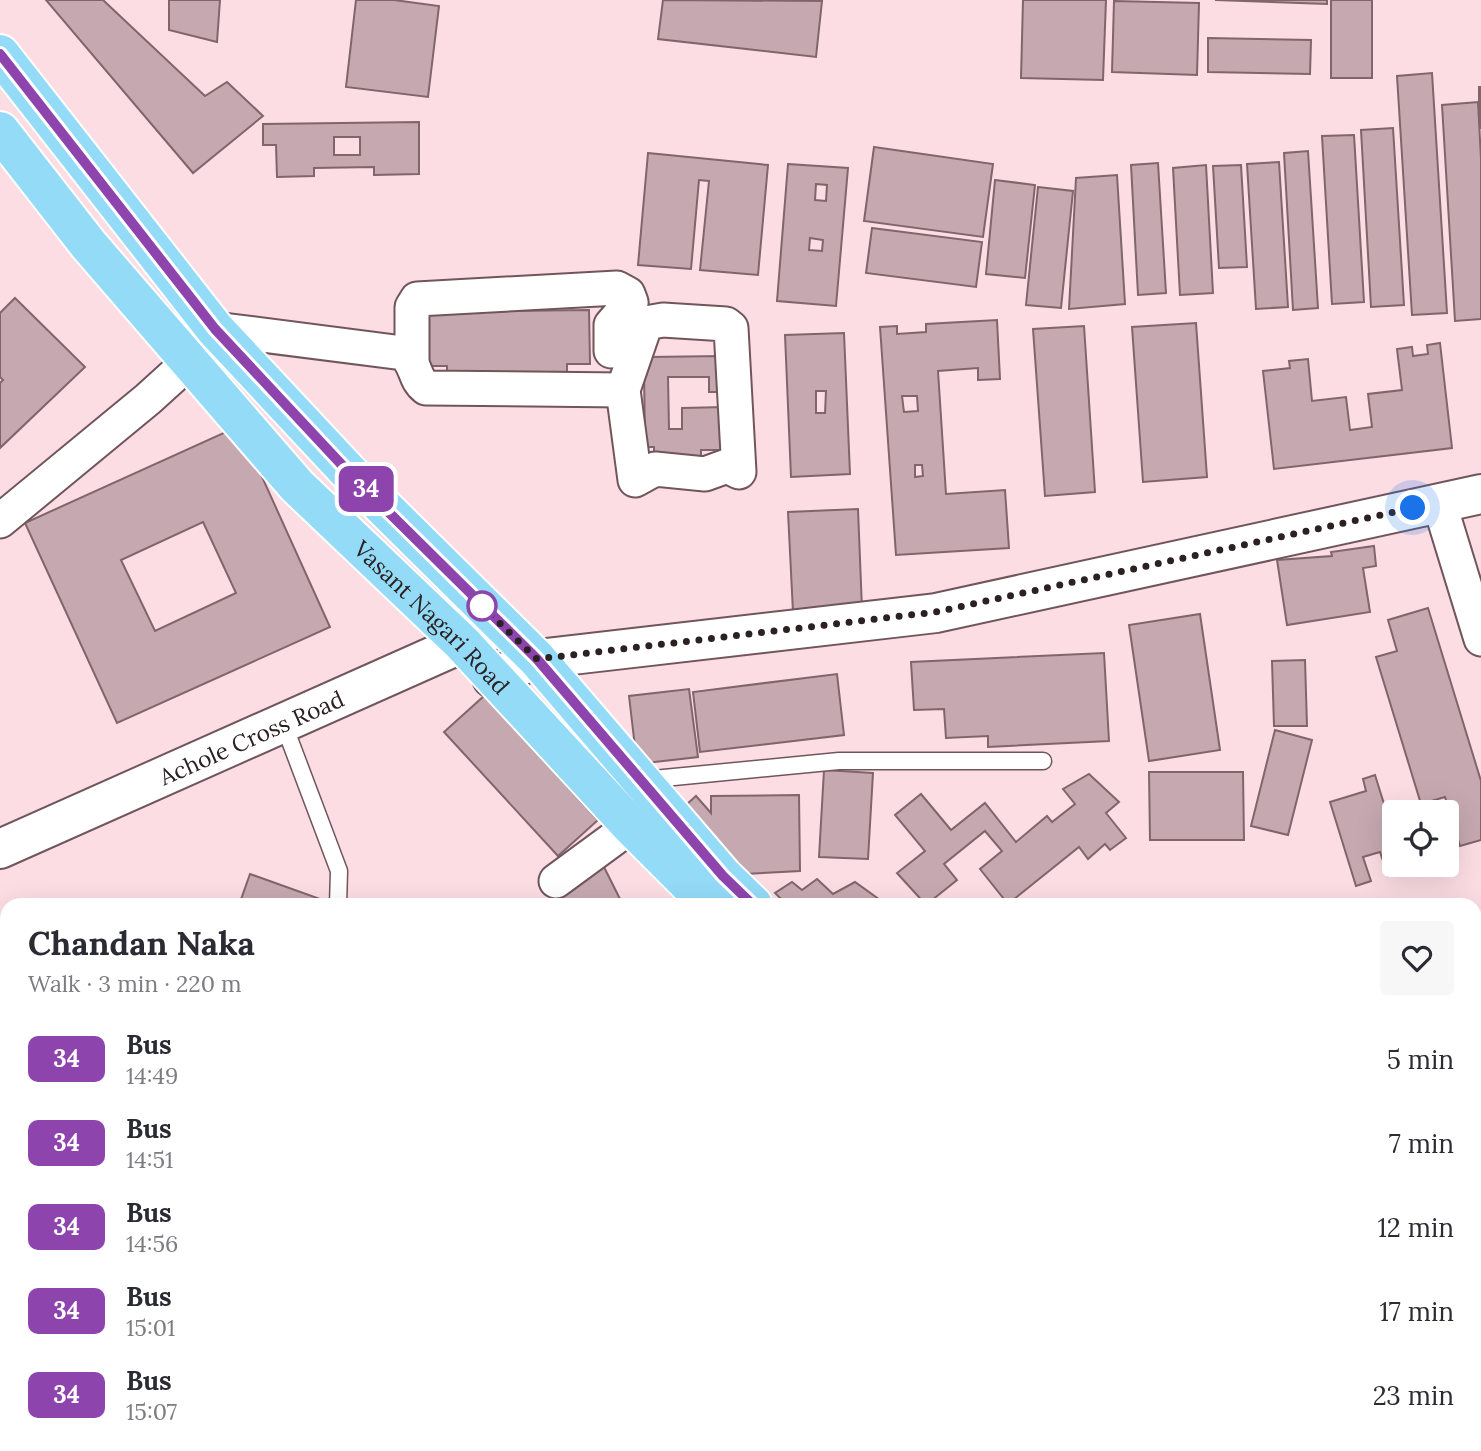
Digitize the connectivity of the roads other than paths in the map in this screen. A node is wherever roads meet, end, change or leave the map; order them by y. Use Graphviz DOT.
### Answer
graph roads {
  1 [pos="0,54"];
  2 [pos="0,131"];
  3 [pos="215,329"];
  4 [pos="611,351"];
  5 [pos="412,359"];
  6 [pos="191,360"];
  7 [pos="623,390"];
  8 [pos="1481,494"];
  9 [pos="1439,502"];
  10 [pos="0,522"];
  11 [pos="501,626"];
  12 [pos="1481,639"];
  13 [pos="462,643"];
  14 [pos="537,659"];
  15 [pos="492,678"];
  16 [pos="284,725"];
  17 [pos="1043,761"];
  18 [pos="640,780"];
  19 [pos="600,792"];
  20 [pos="631,826"];
  21 [pos="0,849"];
  22 [pos="556,881"];
  23 [pos="338,898"];
  24 [pos="703,898"];
  25 [pos="746,898"];
  1 -- 3 [label="main road, Vasant Nagari Road"];
  2 -- 6 [label="main road, Vasant Nagari Road"];
  3 -- 5 [label="street"];
  3 -- 11 [label="main road, Vasant Nagari Road"];
  4 -- 5 [label="street"];
  5 -- 7 [label="street"];
  6 -- 10 [label="street"];
  6 -- 13 [label="main road, Vasant Nagari Road"];
  7 -- 7 [label="street"];
  8 -- 9 [label="street"];
  9 -- 12 [label="street"];
  9 -- 14 [label="street"];
  11 -- 13 [label="street, Achole Cross Road"];
  11 -- 14 [label="main road, Vasant Nagari Road"];
  13 -- 15 [label="main road, Vasant Nagari Road"];
  13 -- 16 [label="street, Achole Cross Road"];
  14 -- 15 [label="street"];
  14 -- 18 [label="main road, Vasant Nagari Road"];
  15 -- 19 [label="main road, Vasant Nagari Road"];
  16 -- 21 [label="street, Achole Cross Road"];
  16 -- 23 [label="lane"];
  17 -- 18 [label="lane"];
  18 -- 19 [label="lane"];
  18 -- 25 [label="main road, Vasant Nagari Road"];
  19 -- 20 [label="main road, Vasant Nagari Road"];
  20 -- 22 [label="street"];
  20 -- 24 [label="main road, Vasant Nagari Road"];
}
